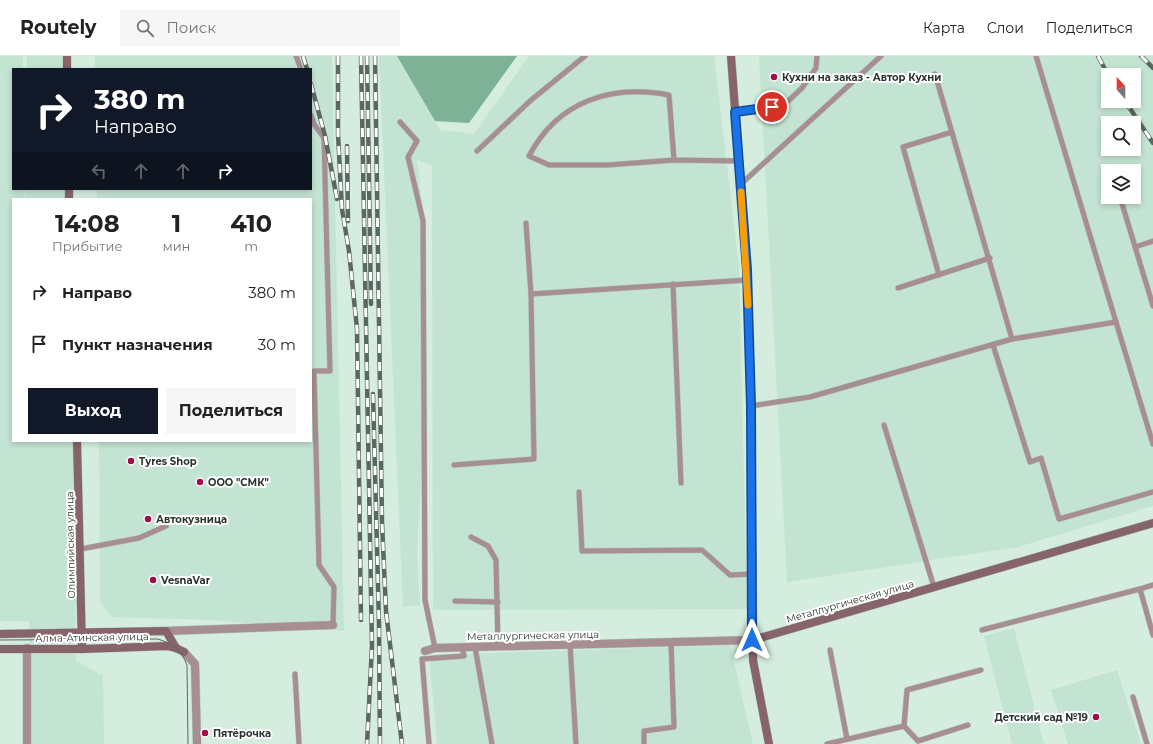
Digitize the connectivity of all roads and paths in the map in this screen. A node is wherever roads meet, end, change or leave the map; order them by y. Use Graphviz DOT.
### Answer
graph roads {
  1 [pos="66,56"];
  2 [pos="296,56"];
  3 [pos="585,56"];
  4 [pos="731,56"];
  5 [pos="817,56"];
  6 [pos="881,56"];
  7 [pos="1036,56"];
  8 [pos="67,68"];
  9 [pos="301,68"];
  10 [pos="935,74"];
  11 [pos="735,112"];
  12 [pos="312,118"];
  13 [pos="400,122"];
  14 [pos="952,132"];
  15 [pos="477,151"];
  16 [pos="674,160"];
  17 [pos="739,161"];
  18 [pos="741,184"];
  19 [pos="1122,204"];
  20 [pos="526,223"];
  21 [pos="1153,241"];
  22 [pos="1135,247"];
  23 [pos="990,258"];
  24 [pos="939,274"];
  25 [pos="747,280"];
  26 [pos="673,284"];
  27 [pos="898,288"];
  28 [pos="531,294"];
  29 [pos="1153,306"];
  30 [pos="1116,322"];
  31 [pos="1012,339"];
  32 [pos="994,345"];
  33 [pos="751,406"];
  34 [pos="884,425"];
  35 [pos="77,442"];
  36 [pos="1153,444"];
  37 [pos="454,465"];
  38 [pos="681,483"];
  39 [pos="579,492"];
  40 [pos="1153,492"];
  41 [pos="1153,523"];
  42 [pos="166,526"];
  43 [pos="471,537"];
  44 [pos="81,548"];
  45 [pos="752,574"];
  46 [pos="1153,585"];
  47 [pos="934,587"];
  48 [pos="1140,589"];
  49 [pos="455,601"];
  50 [pos="498,602"];
  51 [pos="333,625"];
  52 [pos="982,630"];
  53 [pos="166,631"];
  54 [pos="82,633"];
  55 [pos="0,634"];
  56 [pos="1153,635"];
  57 [pos="752,640"];
  58 [pos="672,642"];
  59 [pos="570,644"];
  60 [pos="498,646"];
  61 [pos="462,647"];
  62 [pos="476,647"];
  63 [pos="27,648"];
  64 [pos="435,648"];
  65 [pos="0,649"];
  66 [pos="82,649"];
  67 [pos="180,650"];
  68 [pos="830,650"];
  69 [pos="425,651"];
  70 [pos="981,670"];
  71 [pos="295,674"];
  72 [pos="1133,697"];
  73 [pos="968,725"];
  74 [pos="904,726"];
  75 [pos="847,739"];
  76 [pos="27,744"];
  77 [pos="197,744"];
  78 [pos="299,744"];
  79 [pos="429,744"];
  80 [pos="492,744"];
  81 [pos="576,744"];
  82 [pos="644,744"];
  83 [pos="769,744"];
  84 [pos="827,744"];
  85 [pos="1147,744"];
  1 -- 8 [label="street"];
  2 -- 9 [label="lane"];
  3 -- 15 [label="lane"];
  4 -- 11 [label="street"];
  5 -- 11 [label="lane"];
  6 -- 18 [label="lane"];
  7 -- 30 [label="lane"];
  10 -- 14 [label="lane"];
  11 -- 17 [label="street"];
  12 -- 51 [label="lane"];
  13 -- 64 [label="lane"];
  14 -- 23 [label="lane"];
  14 -- 24 [label="lane"];
  16 -- 16 [label="lane"];
  16 -- 17 [label="lane"];
  17 -- 18 [label="street"];
  18 -- 25 [label="street"];
  19 -- 22 [label="lane"];
  20 -- 28 [label="lane"];
  21 -- 22 [label="lane"];
  22 -- 29 [label="lane"];
  23 -- 24 [label="lane"];
  23 -- 31 [label="lane"];
  24 -- 27 [label="lane"];
  25 -- 26 [label="lane"];
  25 -- 33 [label="street"];
  26 -- 28 [label="lane"];
  26 -- 38 [label="lane"];
  28 -- 37 [label="lane"];
  30 -- 31 [label="lane"];
  30 -- 36 [label="lane"];
  31 -- 32 [label="lane"];
  32 -- 33 [label="lane"];
  32 -- 40 [label="lane"];
  33 -- 45 [label="street"];
  34 -- 47 [label="lane"];
  35 -- 44 [label="street, Олимпийская улица"];
  39 -- 45 [label="lane"];
  41 -- 47 [label="street, Металлургическая улица"];
  42 -- 44 [label="lane"];
  43 -- 50 [label="lane"];
  44 -- 54 [label="street, Олимпийская улица"];
  45 -- 57 [label="street"];
  46 -- 48 [label="lane"];
  47 -- 57 [label="street, Металлургическая улица"];
  48 -- 52 [label="lane"];
  48 -- 56 [label="lane"];
  49 -- 50 [label="lane"];
  50 -- 60 [label="lane"];
  51 -- 53 [label="street"];
  53 -- 54 [label="street, Алма-Атинская улица"];
  53 -- 67 [label="street"];
  54 -- 55 [label="street, Алма-Атинская улица"];
  54 -- 66 [label="street, Олимпийская улица"];
  57 -- 58 [label="street, Металлургическая улица"];
  57 -- 83 [label="street"];
  58 -- 59 [label="street, Металлургическая улица"];
  58 -- 82 [label="lane"];
  59 -- 60 [label="street, Металлургическая улица"];
  59 -- 81 [label="lane"];
  60 -- 62 [label="street, Металлургическая улица"];
  61 -- 62 [label="street, Металлургическая улица"];
  61 -- 64 [label="street, Металлургическая улица"];
  61 -- 79 [label="lane"];
  62 -- 80 [label="lane"];
  63 -- 65 [label="street, Алма-Атинская улица"];
  63 -- 66 [label="street, Алма-Атинская улица"];
  63 -- 76 [label="street"];
  64 -- 69 [label="street, Металлургическая улица"];
  66 -- 67 [label="street, Алма-Атинская улица"];
  67 -- 77 [label="street"];
  68 -- 75 [label="lane"];
  70 -- 74 [label="lane"];
  71 -- 78 [label="lane"];
  72 -- 85 [label="lane"];
  73 -- 74 [label="lane"];
  74 -- 75 [label="lane"];
  75 -- 84 [label="lane"];
}
